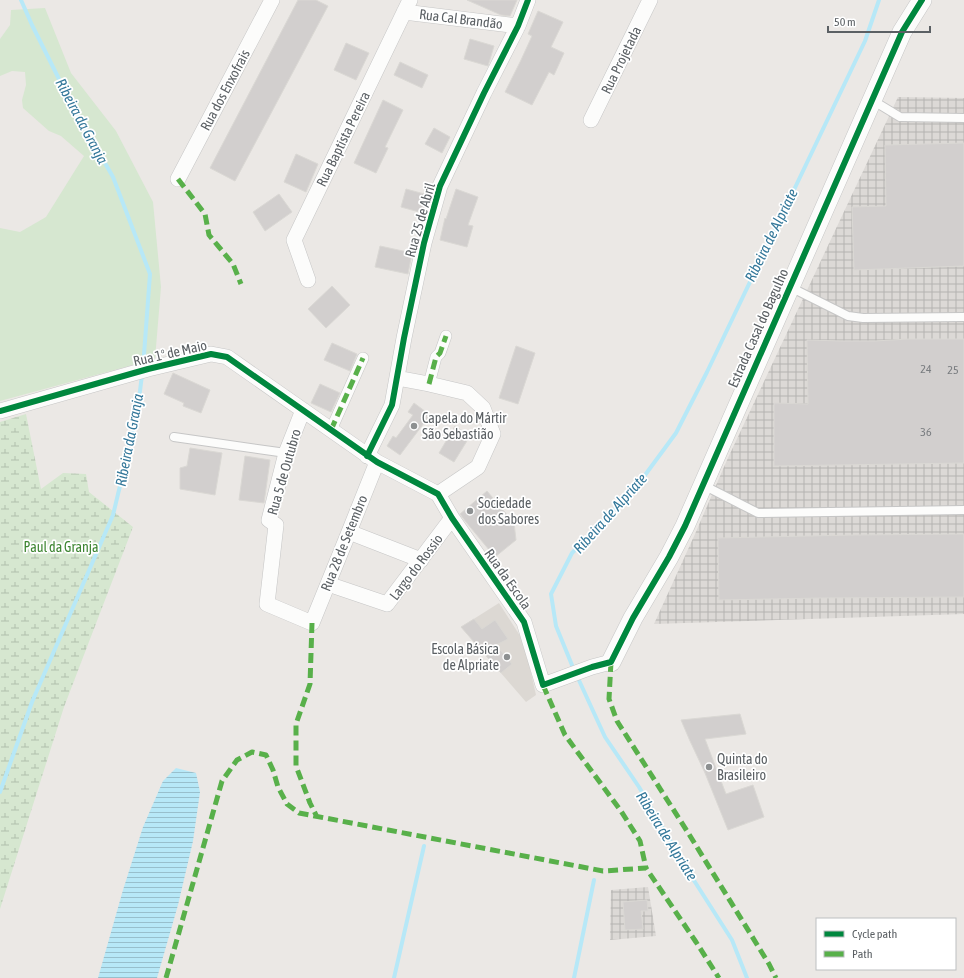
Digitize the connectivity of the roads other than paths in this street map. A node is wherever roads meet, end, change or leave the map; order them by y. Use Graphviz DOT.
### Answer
graph roads {
  1 [pos="272,0"];
  2 [pos="528,0"];
  3 [pos="650,0"];
  4 [pos="922,0"];
  5 [pos="407,6"];
  6 [pos="518,26"];
  7 [pos="872,100"];
  8 [pos="964,118"];
  9 [pos="591,120"];
  10 [pos="178,179"];
  11 [pos="308,280"];
  12 [pos="789,286"];
  13 [pos="964,317"];
  14 [pos="446,336"];
  15 [pos="363,358"];
  16 [pos="397,378"];
  17 [pos="429,384"];
  18 [pos="303,410"];
  19 [pos="0,411"];
  20 [pos="331,430"];
  21 [pos="174,437"];
  22 [pos="286,453"];
  23 [pos="372,459"];
  24 [pos="703,485"];
  25 [pos="438,494"];
  26 [pos="964,510"];
  27 [pos="452,518"];
  28 [pos="349,532"];
  29 [pos="421,560"];
  30 [pos="328,584"];
  31 [pos="312,623"];
  32 [pos="611,662"];
  1 -- 10 [label="street, Rua dos Enxofrais"];
  2 -- 6 [label="street, Rua 25 de Abril"];
  3 -- 9 [label="street, Rua Projetada"];
  4 -- 7 [label="street, Estrada Casal do Bagulho"];
  5 -- 6 [label="street, Rua Cal Brandão"];
  5 -- 11 [label="street, Rua Baptista Pereira"];
  6 -- 16 [label="street, Rua 25 de Abril"];
  7 -- 8 [label="lane"];
  7 -- 12 [label="street, Estrada Casal do Bagulho"];
  12 -- 13 [label="lane"];
  12 -- 24 [label="street, Estrada Casal do Bagulho"];
  14 -- 17 [label="street"];
  15 -- 20 [label="street"];
  16 -- 17 [label="street"];
  16 -- 23 [label="street, Rua 25 de Abril"];
  17 -- 25 [label="street"];
  18 -- 19 [label="street, Rua 1º de Maio"];
  18 -- 20 [label="street, Rua 1º de Maio"];
  18 -- 22 [label="street, Rua 5 de Outubro"];
  20 -- 23 [label="street, Rua 1º de Maio"];
  21 -- 22 [label="lane"];
  22 -- 31 [label="street, Rua 5 de Outubro"];
  23 -- 25 [label="street"];
  23 -- 28 [label="street, Rua 28 de Setembro"];
  24 -- 26 [label="lane"];
  24 -- 32 [label="street, Estrada Casal do Bagulho"];
  25 -- 27 [label="street, Rua da Escola"];
  27 -- 29 [label="street, Largo do Rossio"];
  27 -- 32 [label="street, Rua da Escola"];
  28 -- 29 [label="street"];
  28 -- 30 [label="street, Rua 28 de Setembro"];
  29 -- 30 [label="street, Largo do Rossio"];
  30 -- 31 [label="street, Rua 28 de Setembro"];
}
